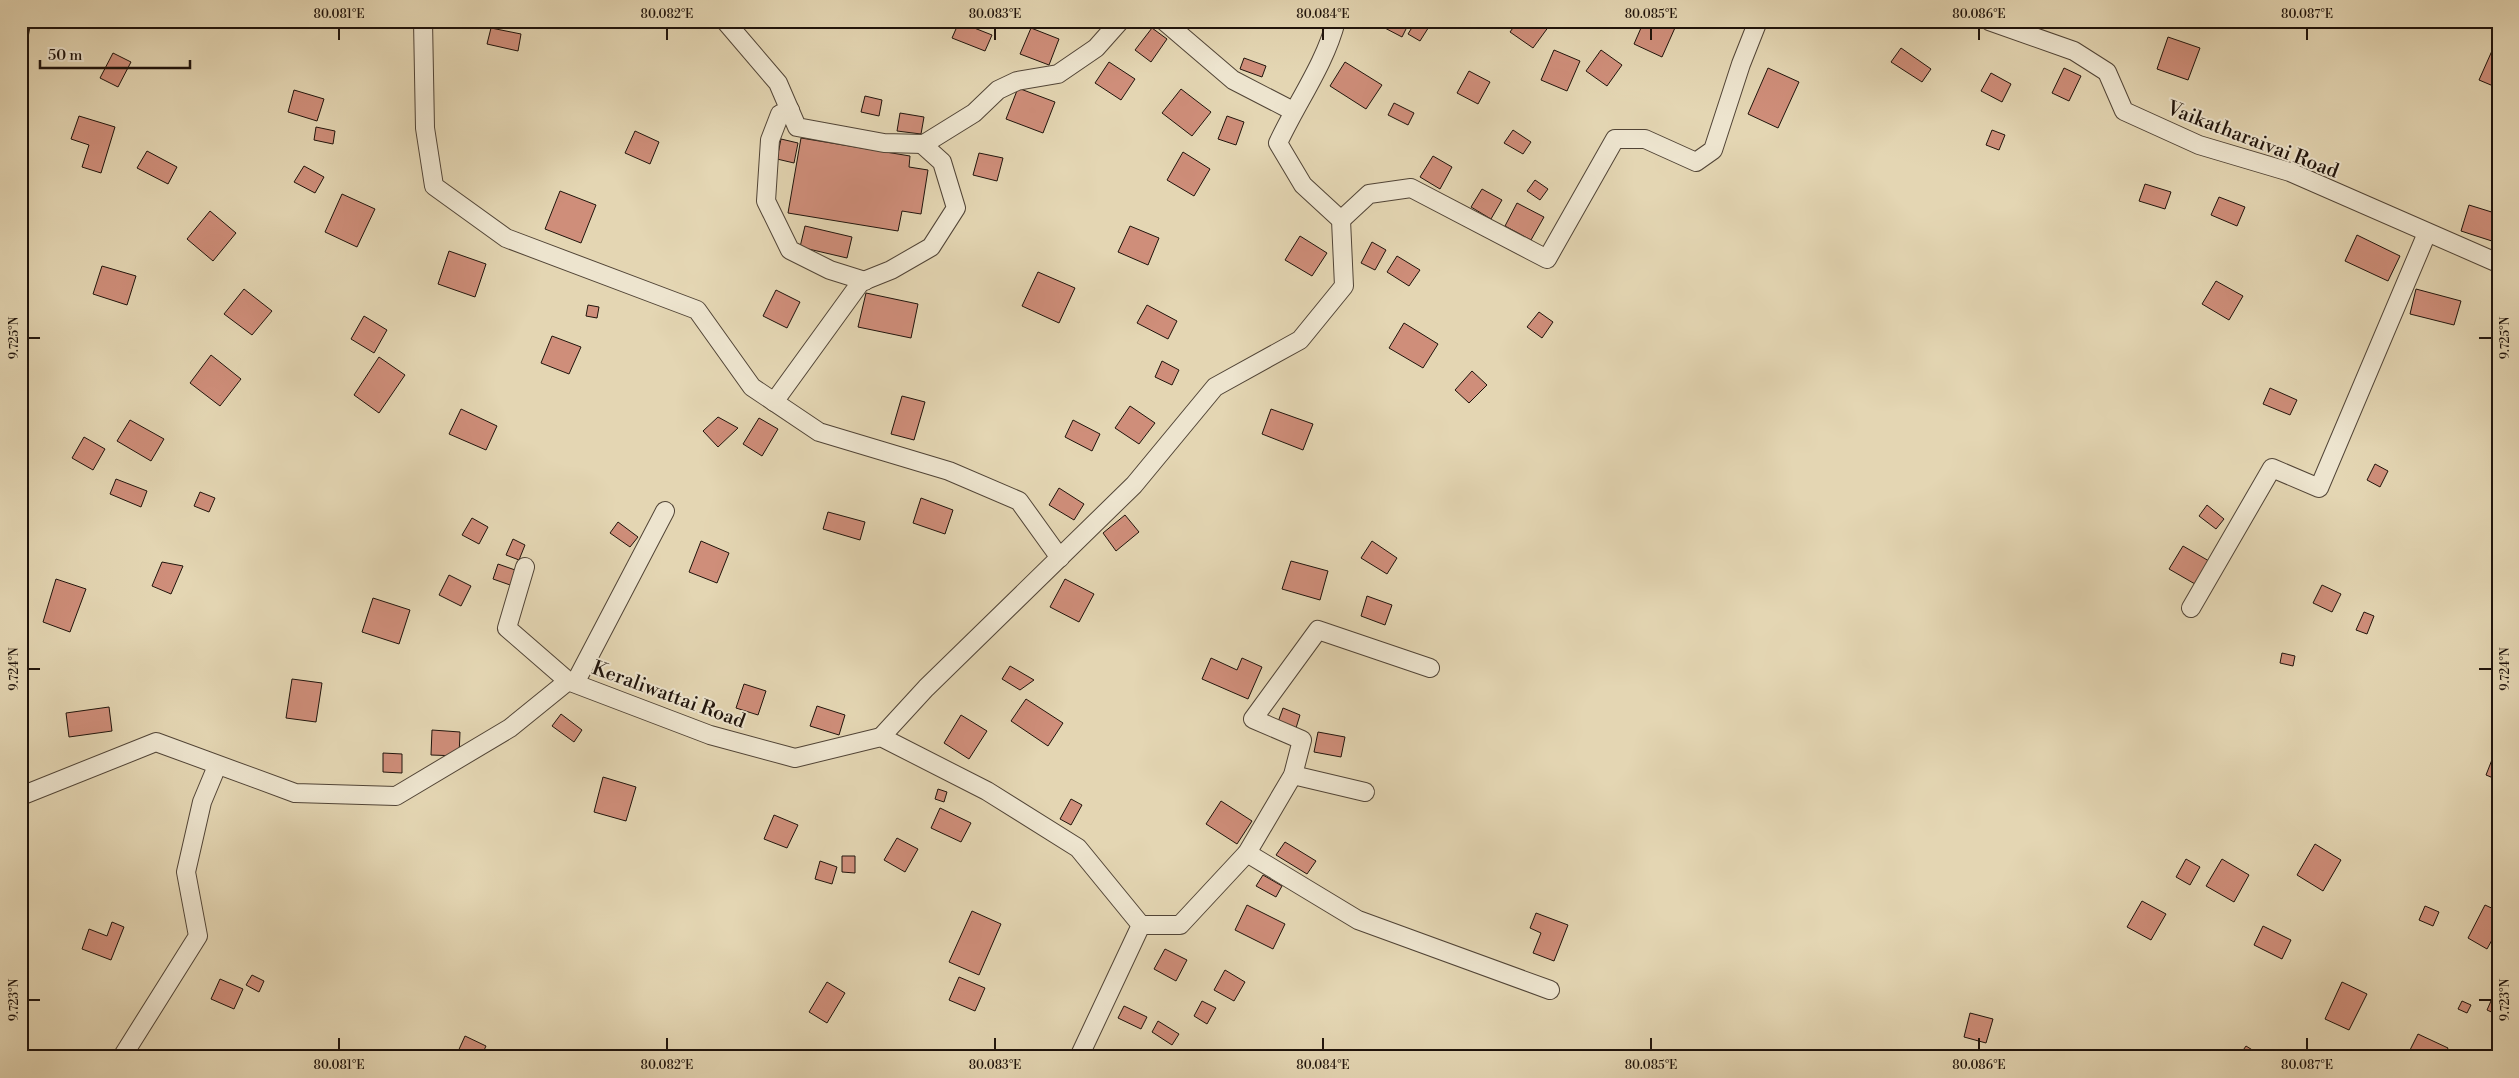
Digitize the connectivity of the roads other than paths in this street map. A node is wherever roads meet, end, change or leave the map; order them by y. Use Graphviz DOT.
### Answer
graph roads {
  1 [pos="423,21"];
  2 [pos="725,21"];
  3 [pos="1120,21"];
  4 [pos="1164,21"];
  5 [pos="1336,21"];
  6 [pos="1758,21"];
  7 [pos="1989,21"];
  8 [pos="790,110"];
  9 [pos="1293,111"];
  10 [pos="922,144"];
  11 [pos="1341,220"];
  12 [pos="2427,233"];
  13 [pos="2498,263"];
  14 [pos="865,281"];
  15 [pos="774,402"];
  16 [pos="665,511"];
  17 [pos="1060,558"];
  18 [pos="525,567"];
  19 [pos="2191,608"];
  20 [pos="1430,668"];
  21 [pos="572,682"];
  22 [pos="881,737"];
  23 [pos="217,766"];
  24 [pos="1293,775"];
  25 [pos="1365,792"];
  26 [pos="21,796"];
  27 [pos="1247,853"];
  28 [pos="1141,926"];
  29 [pos="1550,990"];
  30 [pos="122,1057"];
  31 [pos="1079,1057"];
  1 -- 15 [label="street"];
  2 -- 8 [label="street"];
  3 -- 10 [label="street"];
  4 -- 9 [label="street"];
  5 -- 9 [label="street"];
  6 -- 11 [label="street"];
  7 -- 12 [label="street, Vaikatharaivai Road"];
  8 -- 10 [label="street"];
  8 -- 14 [label="street"];
  9 -- 11 [label="street"];
  10 -- 14 [label="street"];
  11 -- 17 [label="street"];
  12 -- 13 [label="street, Vaikatharaivai Road"];
  12 -- 19 [label="street"];
  14 -- 15 [label="street"];
  15 -- 17 [label="street"];
  16 -- 21 [label="street"];
  17 -- 22 [label="street"];
  18 -- 21 [label="street"];
  20 -- 24 [label="street"];
  21 -- 22 [label="street, Keraliwattai Road"];
  21 -- 23 [label="street, Keraliwattai Road"];
  22 -- 28 [label="street"];
  23 -- 26 [label="street, Keraliwattai Road"];
  23 -- 30 [label="street"];
  24 -- 25 [label="street"];
  24 -- 27 [label="street"];
  27 -- 28 [label="street"];
  27 -- 29 [label="street"];
  28 -- 31 [label="street"];
}
